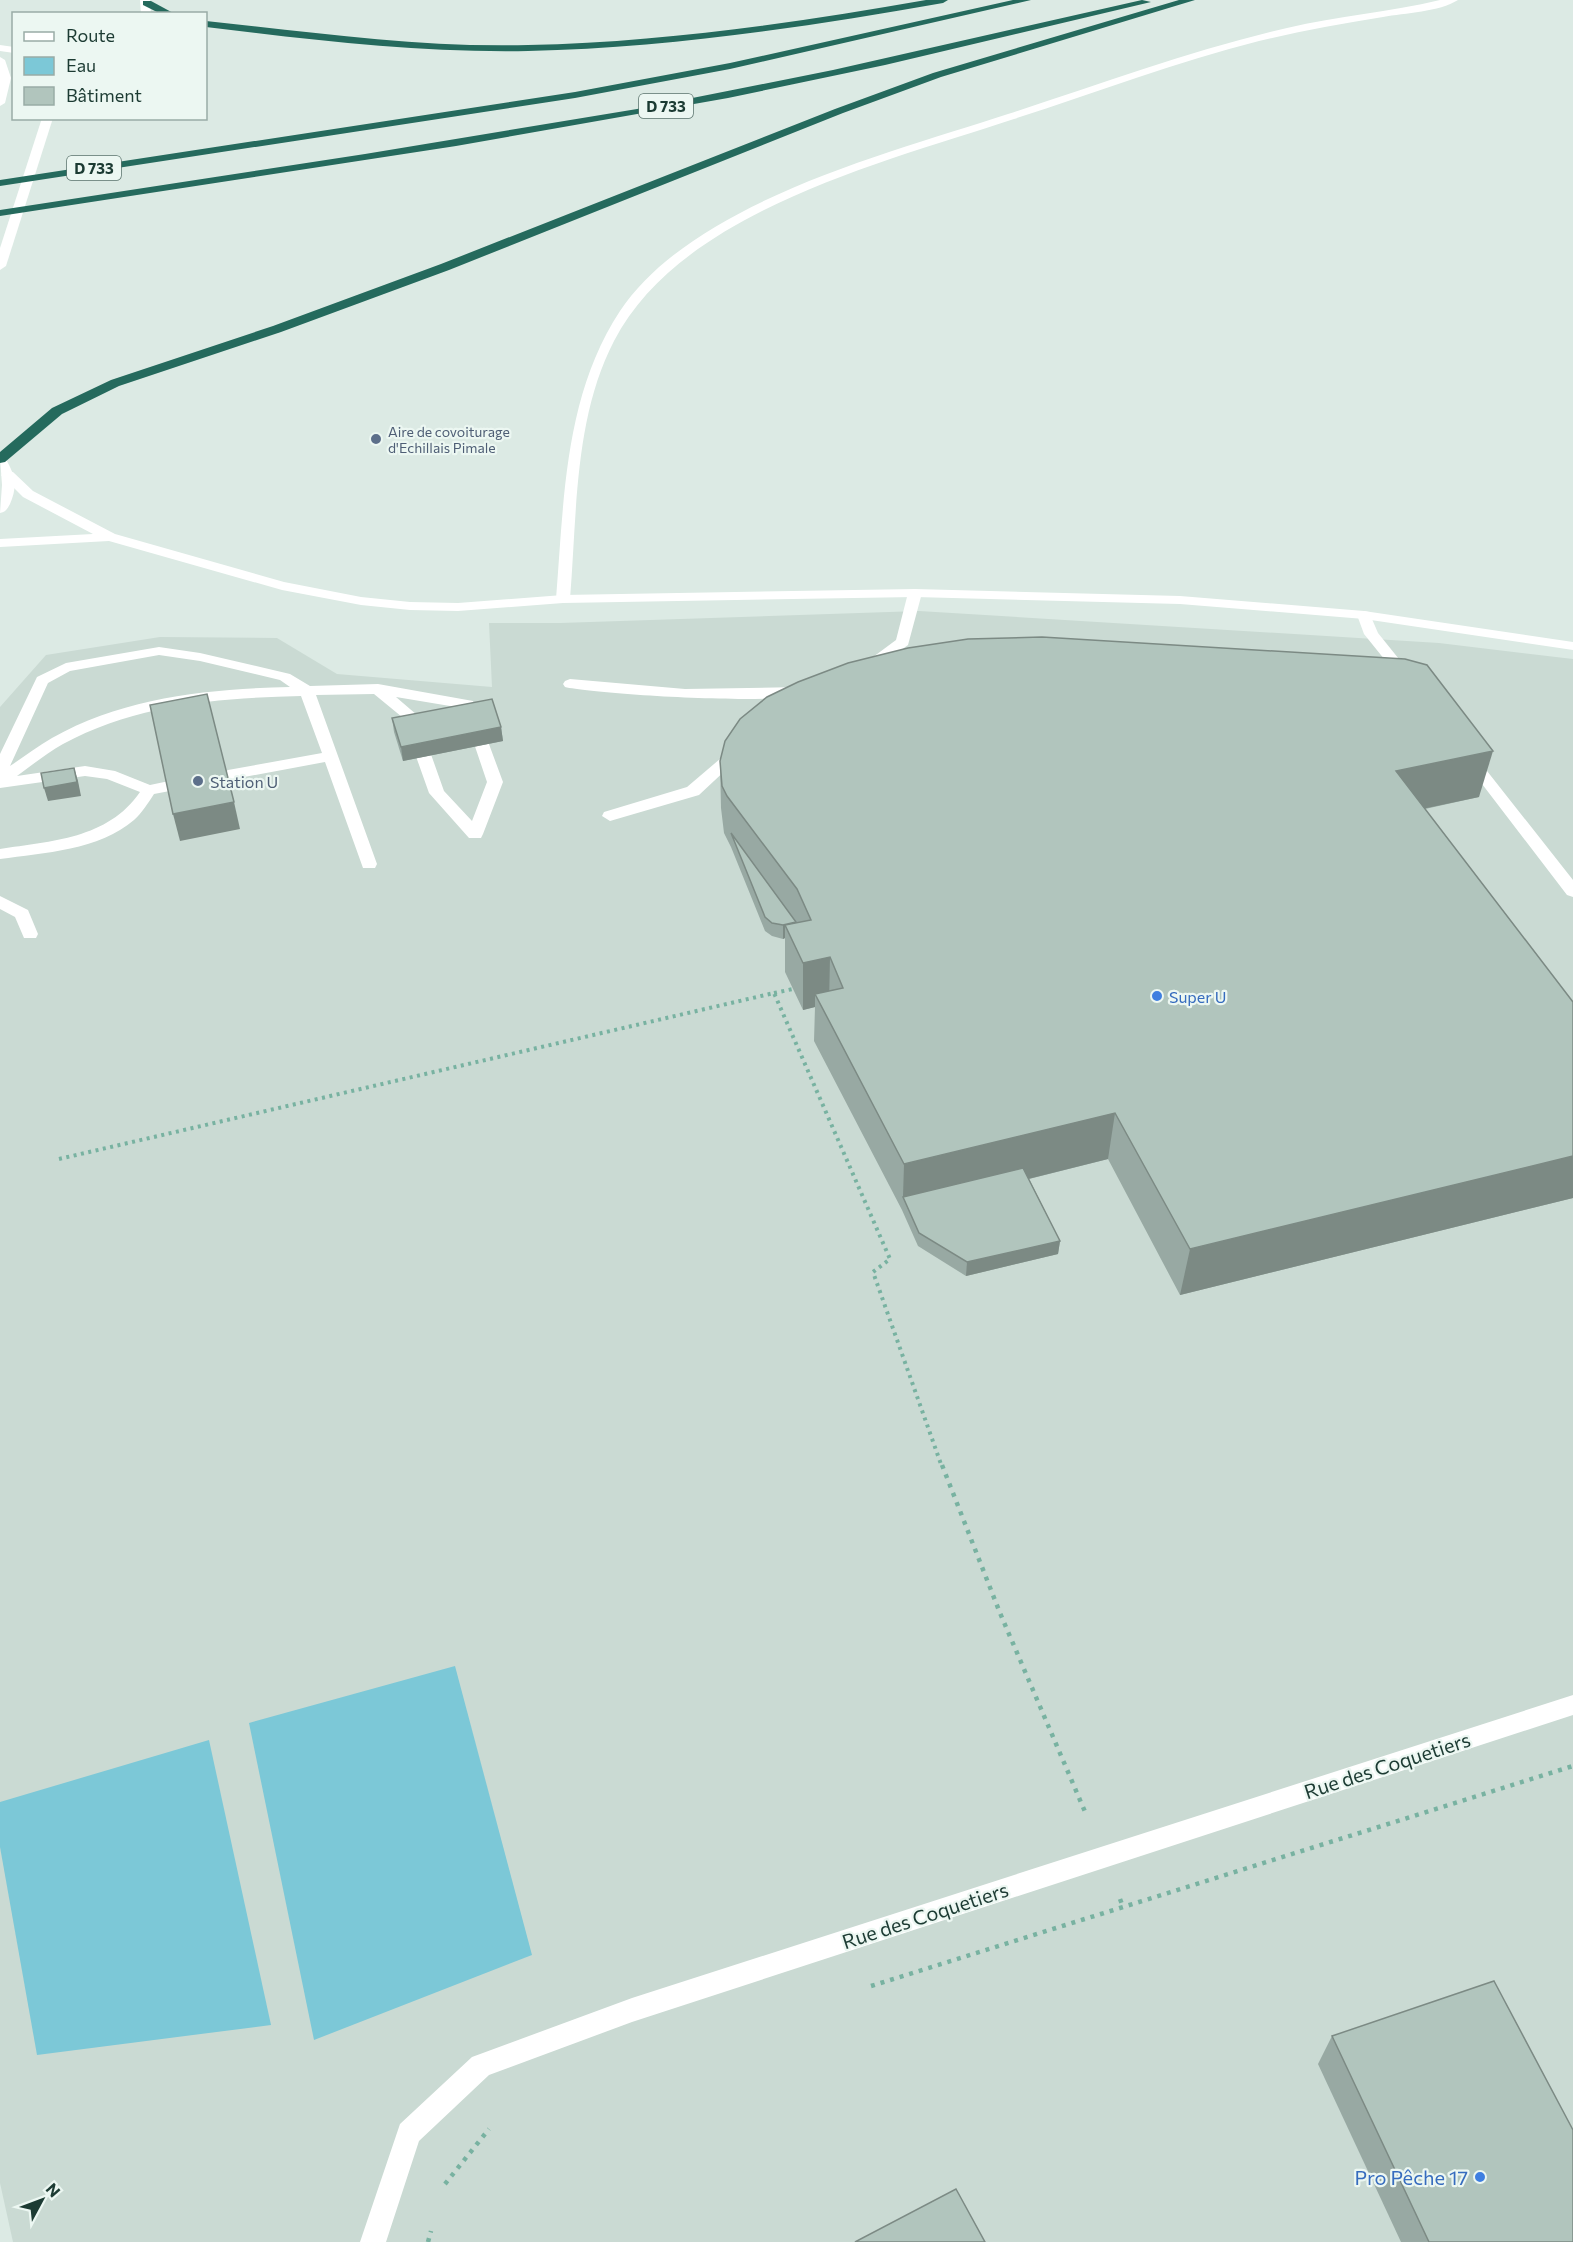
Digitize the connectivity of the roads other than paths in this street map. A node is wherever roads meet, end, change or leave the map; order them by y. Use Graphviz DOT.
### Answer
graph roads {
  1 [pos="943,0"];
  2 [pos="1026,0"];
  3 [pos="1153,0"];
  4 [pos="1190,0"];
  5 [pos="1453,0"];
  6 [pos="146,6"];
  7 [pos="164,12"];
  8 [pos="207,24"];
  9 [pos="0,60"];
  10 [pos="0,103"];
  11 [pos="47,120"];
  12 [pos="0,183"];
  13 [pos="0,213"];
  14 [pos="0,266"];
  15 [pos="0,460"];
  16 [pos="8,475"];
  17 [pos="0,509"];
  18 [pos="110,537"];
  19 [pos="0,543"];
  20 [pos="915,593"];
  21 [pos="563,599"];
  22 [pos="1364,615"];
  23 [pos="1573,646"];
  24 [pos="856,674"];
  25 [pos="570,684"];
  26 [pos="1415,688"];
  27 [pos="378,689"];
  28 [pos="307,692"];
  29 [pos="792,711"];
  30 [pos="748,743"];
  31 [pos="1458,743"];
  32 [pos="331,756"];
  33 [pos="0,771"];
  34 [pos="228,775"];
  35 [pos="0,781"];
  36 [pos="169,786"];
  37 [pos="149,790"];
  38 [pos="610,816"];
  39 [pos="0,854"];
  40 [pos="369,864"];
  41 [pos="1573,891"];
  42 [pos="0,902"];
  43 [pos="30,934"];
  44 [pos="1573,1705"];
  45 [pos="373,2242"];
  1 -- 8 [label="highway"];
  2 -- 12 [label="highway, D 733"];
  3 -- 13 [label="highway, D 733"];
  4 -- 15 [label="highway"];
  5 -- 21 [label="street"];
  6 -- 7 [label="highway"];
  9 -- 10 [label="street"];
  11 -- 14 [label="street"];
  15 -- 16 [label="street"];
  16 -- 17 [label="street"];
  16 -- 18 [label="street"];
  18 -- 19 [label="street"];
  18 -- 21 [label="street"];
  20 -- 21 [label="street"];
  20 -- 22 [label="street"];
  20 -- 24 [label="street"];
  22 -- 23 [label="street"];
  22 -- 26 [label="street"];
  25 -- 29 [label="street"];
  27 -- 27 [label="street"];
  27 -- 28 [label="street"];
  28 -- 32 [label="street"];
  28 -- 33 [label="street"];
  28 -- 35 [label="street"];
  30 -- 38 [label="street"];
  31 -- 41 [label="street"];
  32 -- 34 [label="street"];
  32 -- 40 [label="street"];
  35 -- 37 [label="street"];
  36 -- 37 [label="street"];
  37 -- 39 [label="street"];
  42 -- 43 [label="street"];
  44 -- 45 [label="street, Rue des Coquetiers"];
}
